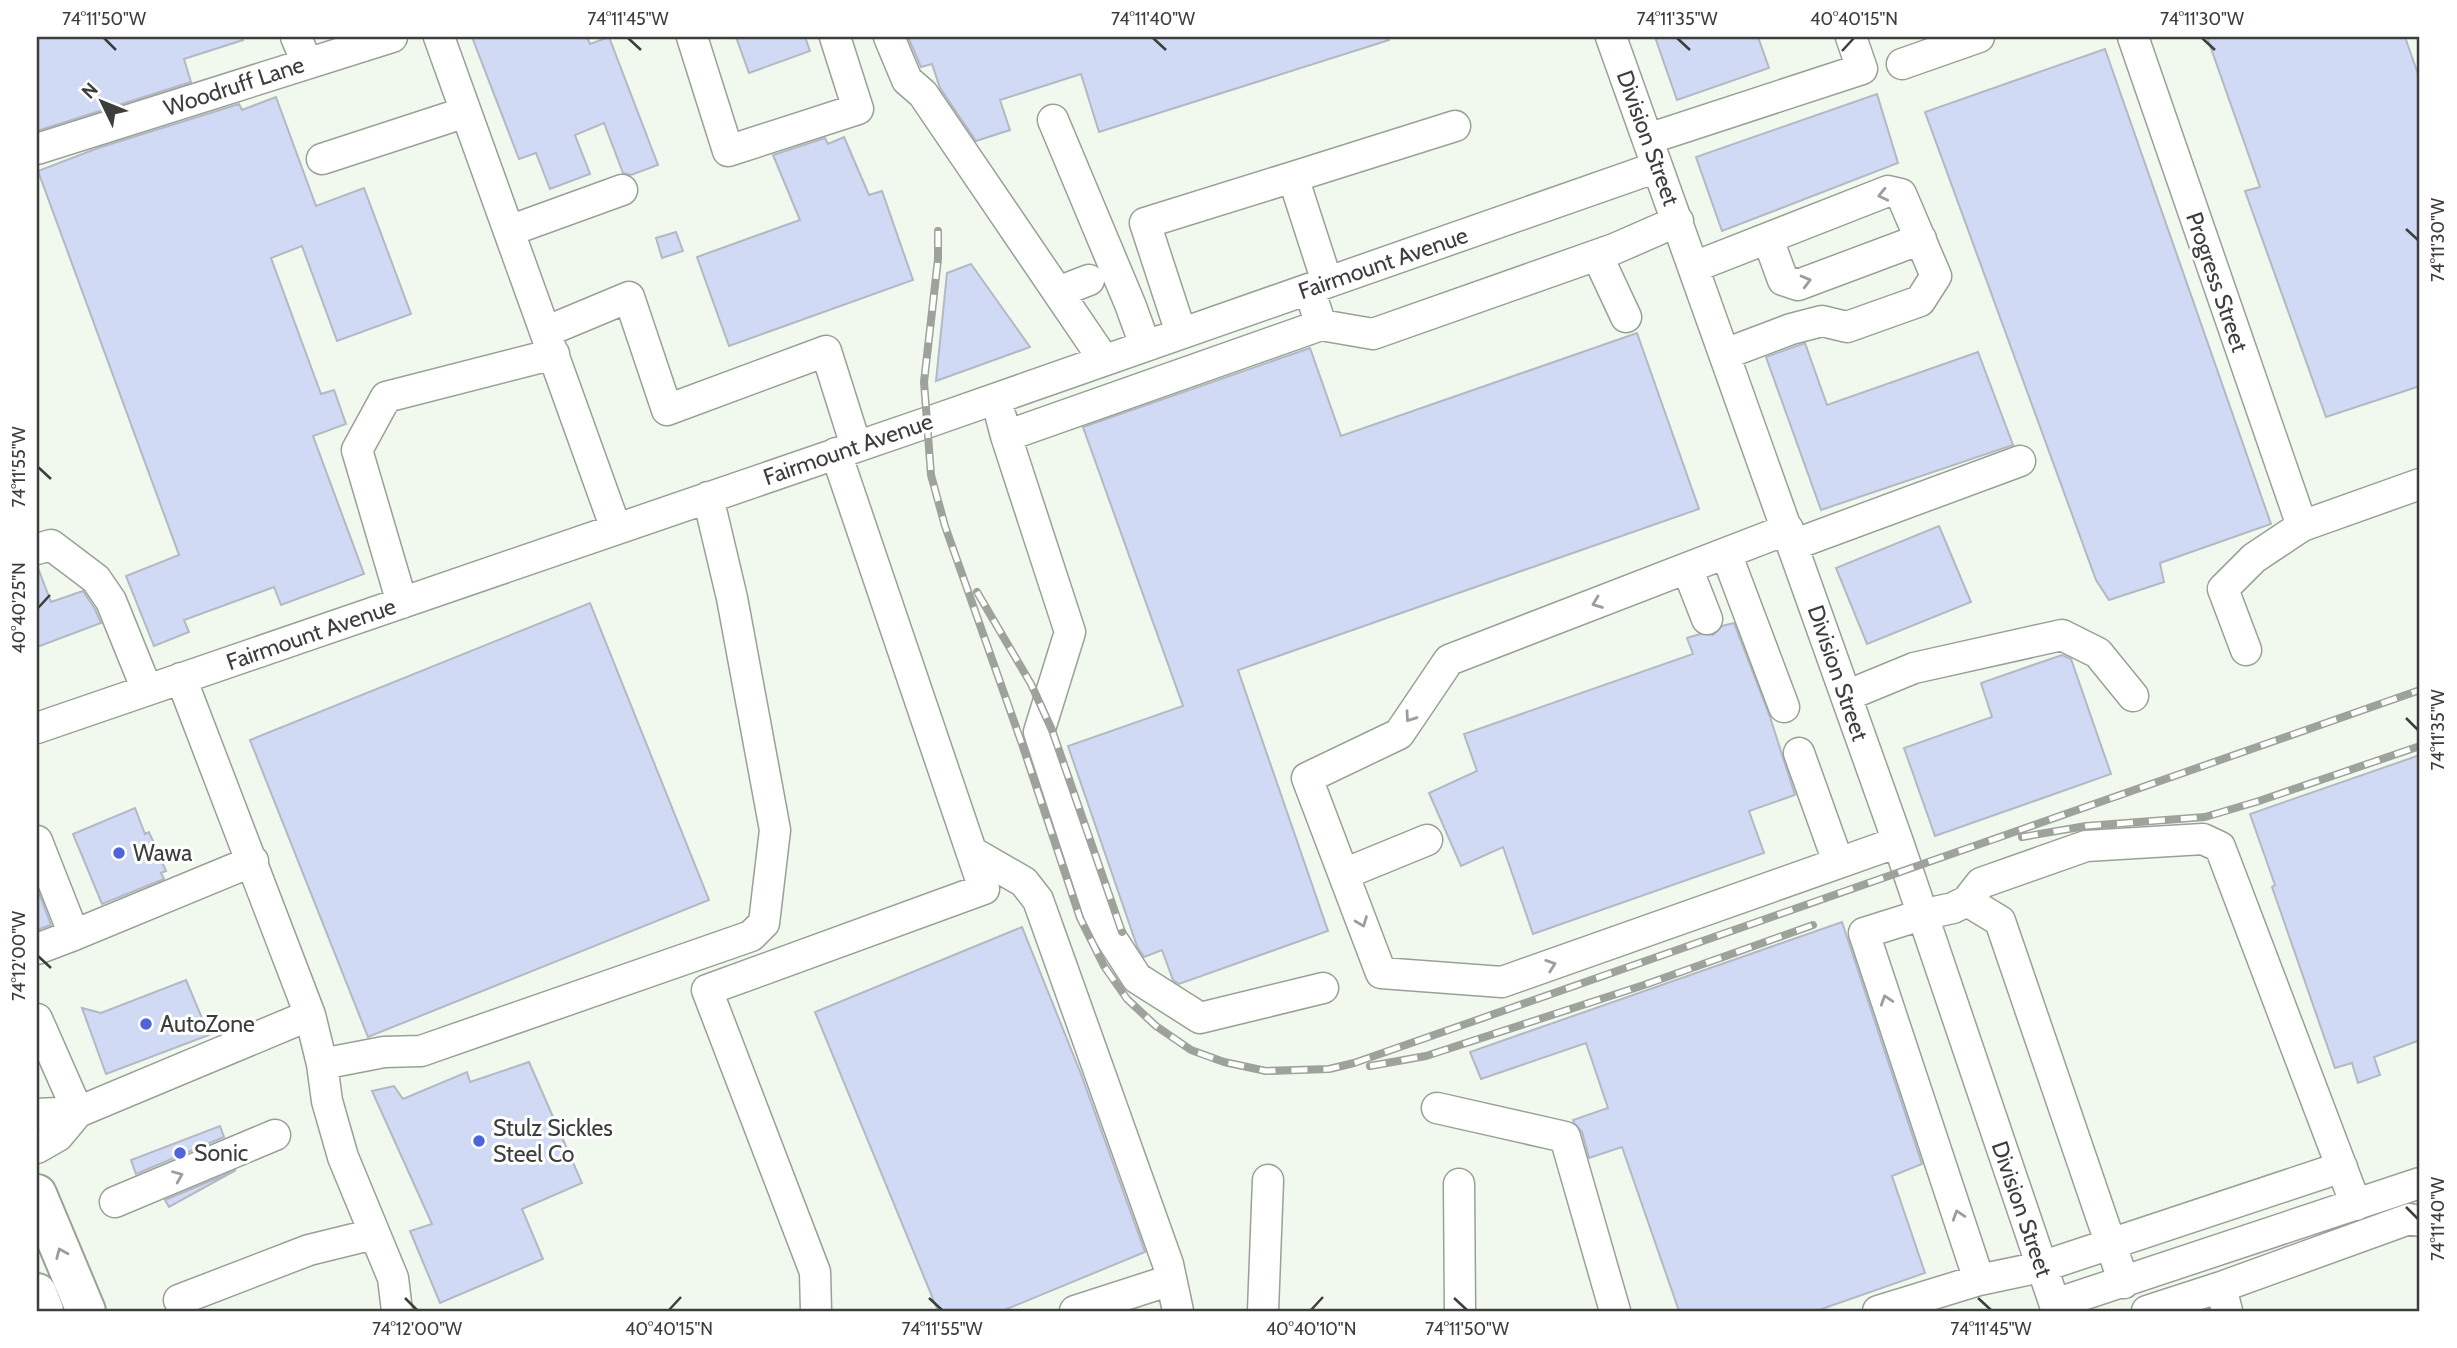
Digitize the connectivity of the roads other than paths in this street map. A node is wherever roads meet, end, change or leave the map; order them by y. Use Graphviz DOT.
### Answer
graph roads {
  1 [pos="392,37"];
  2 [pos="439,37"];
  3 [pos="692,37"];
  4 [pos="835,37"];
  5 [pos="889,37"];
  6 [pos="1611,37"];
  7 [pos="1851,37"];
  8 [pos="1979,37"];
  9 [pos="2133,37"];
  10 [pos="301,50"];
  11 [pos="1902,64"];
  12 [pos="466,112"];
  13 [pos="1053,120"];
  14 [pos="1455,126"];
  15 [pos="37,149"];
  16 [pos="1653,153"];
  17 [pos="322,159"];
  18 [pos="1293,177"];
  19 [pos="622,190"];
  20 [pos="1678,221"];
  21 [pos="509,231"];
  22 [pos="1775,236"];
  23 [pos="1921,239"];
  24 [pos="1597,255"];
  25 [pos="1694,267"];
  26 [pos="1089,280"];
  27 [pos="1318,286"];
  28 [pos="1058,292"];
  29 [pos="1626,317"];
  30 [pos="1321,325"];
  31 [pos="1181,333"];
  32 [pos="549,343"];
  33 [pos="1145,345"];
  34 [pos="1725,354"];
  35 [pos="1104,360"];
  36 [pos="995,398"];
  37 [pos="1006,436"];
  38 [pos="846,450"];
  39 [pos="2020,461"];
  40 [pos="2420,484"];
  41 [pos="708,497"];
  42 [pos="2302,526"];
  43 [pos="617,529"];
  44 [pos="1790,537"];
  45 [pos="37,549"];
  46 [pos="1726,553"];
  47 [pos="1674,573"];
  48 [pos="402,603"];
  49 [pos="1707,619"];
  50 [pos="2246,650"];
  51 [pos="181,678"];
  52 [pos="147,690"];
  53 [pos="1846,696"];
  54 [pos="2133,696"];
  55 [pos="1784,707"];
  56 [pos="37,728"];
  57 [pos="1799,753"];
  58 [pos="1427,840"];
  59 [pos="37,841"];
  60 [pos="1898,842"];
  61 [pos="972,852"];
  62 [pos="253,861"];
  63 [pos="1838,862"];
  64 [pos="1343,874"];
  65 [pos="1967,901"];
  66 [pos="1921,915"];
  67 [pos="74,935"];
  68 [pos="37,949"];
  69 [pos="1323,988"];
  70 [pos="310,1015"];
  71 [pos="37,1019"];
  72 [pos="322,1064"];
  73 [pos="1437,1108"];
  74 [pos="78,1112"];
  75 [pos="37,1114"];
  76 [pos="275,1135"];
  77 [pos="37,1147"];
  78 [pos="2342,1167"];
  79 [pos="1268,1180"];
  80 [pos="2420,1183"];
  81 [pos="1459,1184"];
  82 [pos="37,1194"];
  83 [pos="115,1202"];
  84 [pos="2356,1205"];
  85 [pos="2416,1218"];
  86 [pos="374,1234"];
  87 [pos="2111,1245"];
  88 [pos="2041,1267"];
  89 [pos="1171,1280"];
  90 [pos="1979,1280"];
  91 [pos="2124,1283"];
  92 [pos="2224,1299"];
  93 [pos="179,1300"];
  94 [pos="2056,1308"];
  95 [pos="86,1311"];
  96 [pos="397,1311"];
  97 [pos="816,1311"];
  98 [pos="1075,1311"];
  99 [pos="1178,1311"];
  100 [pos="1263,1311"];
  101 [pos="1460,1311"];
  102 [pos="1615,1311"];
  103 [pos="1878,1311"];
  104 [pos="2147,1311"];
  1 -- 10 [label="street, Woodruff Lane"];
  2 -- 12 [label="street"];
  3 -- 4 [label="street"];
  5 -- 28 [label="street"];
  6 -- 16 [label="street, Division Street"];
  7 -- 16 [label="street, Fairmount Avenue"];
  8 -- 11 [label="street"];
  9 -- 42 [label="street, Progress Street"];
  10 -- 15 [label="street, Woodruff Lane"];
  12 -- 17 [label="street"];
  12 -- 21 [label="street"];
  13 -- 33 [label="street"];
  14 -- 18 [label="street"];
  16 -- 20 [label="street, Division Street"];
  16 -- 27 [label="street, Fairmount Avenue"];
  18 -- 27 [label="street"];
  18 -- 31 [label="street"];
  19 -- 21 [label="street"];
  20 -- 24 [label="street"];
  20 -- 25 [label="street, Division Street"];
  21 -- 32 [label="street"];
  23 -- 22 [label="street, one-way"];
  22 -- 23 [label="street, one-way"];
  22 -- 25 [label="street"];
  23 -- 34 [label="street"];
  24 -- 29 [label="street"];
  24 -- 30 [label="street"];
  25 -- 34 [label="street, Division Street"];
  26 -- 28 [label="street"];
  27 -- 30 [label="street"];
  27 -- 31 [label="street, Fairmount Avenue"];
  28 -- 35 [label="street"];
  30 -- 37 [label="street"];
  31 -- 33 [label="street, Fairmount Avenue"];
  32 -- 38 [label="street"];
  32 -- 43 [label="street"];
  32 -- 48 [label="street"];
  33 -- 35 [label="street, Fairmount Avenue"];
  34 -- 44 [label="street, Division Street"];
  35 -- 36 [label="street, Fairmount Avenue"];
  36 -- 37 [label="street"];
  36 -- 38 [label="street, Fairmount Avenue"];
  37 -- 69 [label="street"];
  38 -- 41 [label="street, Fairmount Avenue"];
  38 -- 61 [label="street"];
  39 -- 44 [label="street"];
  40 -- 42 [label="street"];
  41 -- 43 [label="street, Fairmount Avenue"];
  41 -- 72 [label="street"];
  42 -- 50 [label="street"];
  43 -- 48 [label="street, Fairmount Avenue"];
  44 -- 46 [label="street"];
  44 -- 53 [label="street, Division Street"];
  45 -- 52 [label="street"];
  46 -- 47 [label="street"];
  46 -- 55 [label="street"];
  47 -- 49 [label="street"];
  47 -- 64 [label="street, one-way"];
  48 -- 51 [label="street, Fairmount Avenue"];
  51 -- 52 [label="street, Fairmount Avenue"];
  51 -- 62 [label="street"];
  52 -- 56 [label="street, Fairmount Avenue"];
  53 -- 54 [label="street"];
  53 -- 60 [label="street, Division Street"];
  57 -- 63 [label="street"];
  58 -- 64 [label="street"];
  59 -- 67 [label="street"];
  60 -- 63 [label="street"];
  60 -- 66 [label="street, Division Street"];
  61 -- 89 [label="street"];
  61 -- 97 [label="street"];
  62 -- 67 [label="street"];
  62 -- 70 [label="street"];
  64 -- 63 [label="street, one-way"];
  65 -- 66 [label="street"];
  65 -- 78 [label="street"];
  65 -- 87 [label="street"];
  66 -- 88 [label="street, Division Street"];
  90 -- 66 [label="street, one-way"];
  67 -- 68 [label="street"];
  70 -- 72 [label="street"];
  70 -- 74 [label="street"];
  71 -- 74 [label="street"];
  72 -- 86 [label="street"];
  73 -- 102 [label="street"];
  74 -- 75 [label="street"];
  74 -- 77 [label="street"];
  83 -- 76 [label="street, one-way"];
  78 -- 84 [label="street"];
  78 -- 87 [label="street"];
  79 -- 100 [label="street"];
  80 -- 84 [label="street"];
  81 -- 101 [label="street"];
  95 -- 82 [label="highway, one-way"];
  84 -- 91 [label="street"];
  85 -- 92 [label="street"];
  86 -- 93 [label="street"];
  86 -- 96 [label="street"];
  87 -- 88 [label="street"];
  87 -- 91 [label="street"];
  88 -- 90 [label="street"];
  88 -- 94 [label="street, Division Street"];
  89 -- 98 [label="street"];
  89 -- 99 [label="street"];
  90 -- 103 [label="street"];
  91 -- 94 [label="street"];
  92 -- 104 [label="street"];
}
